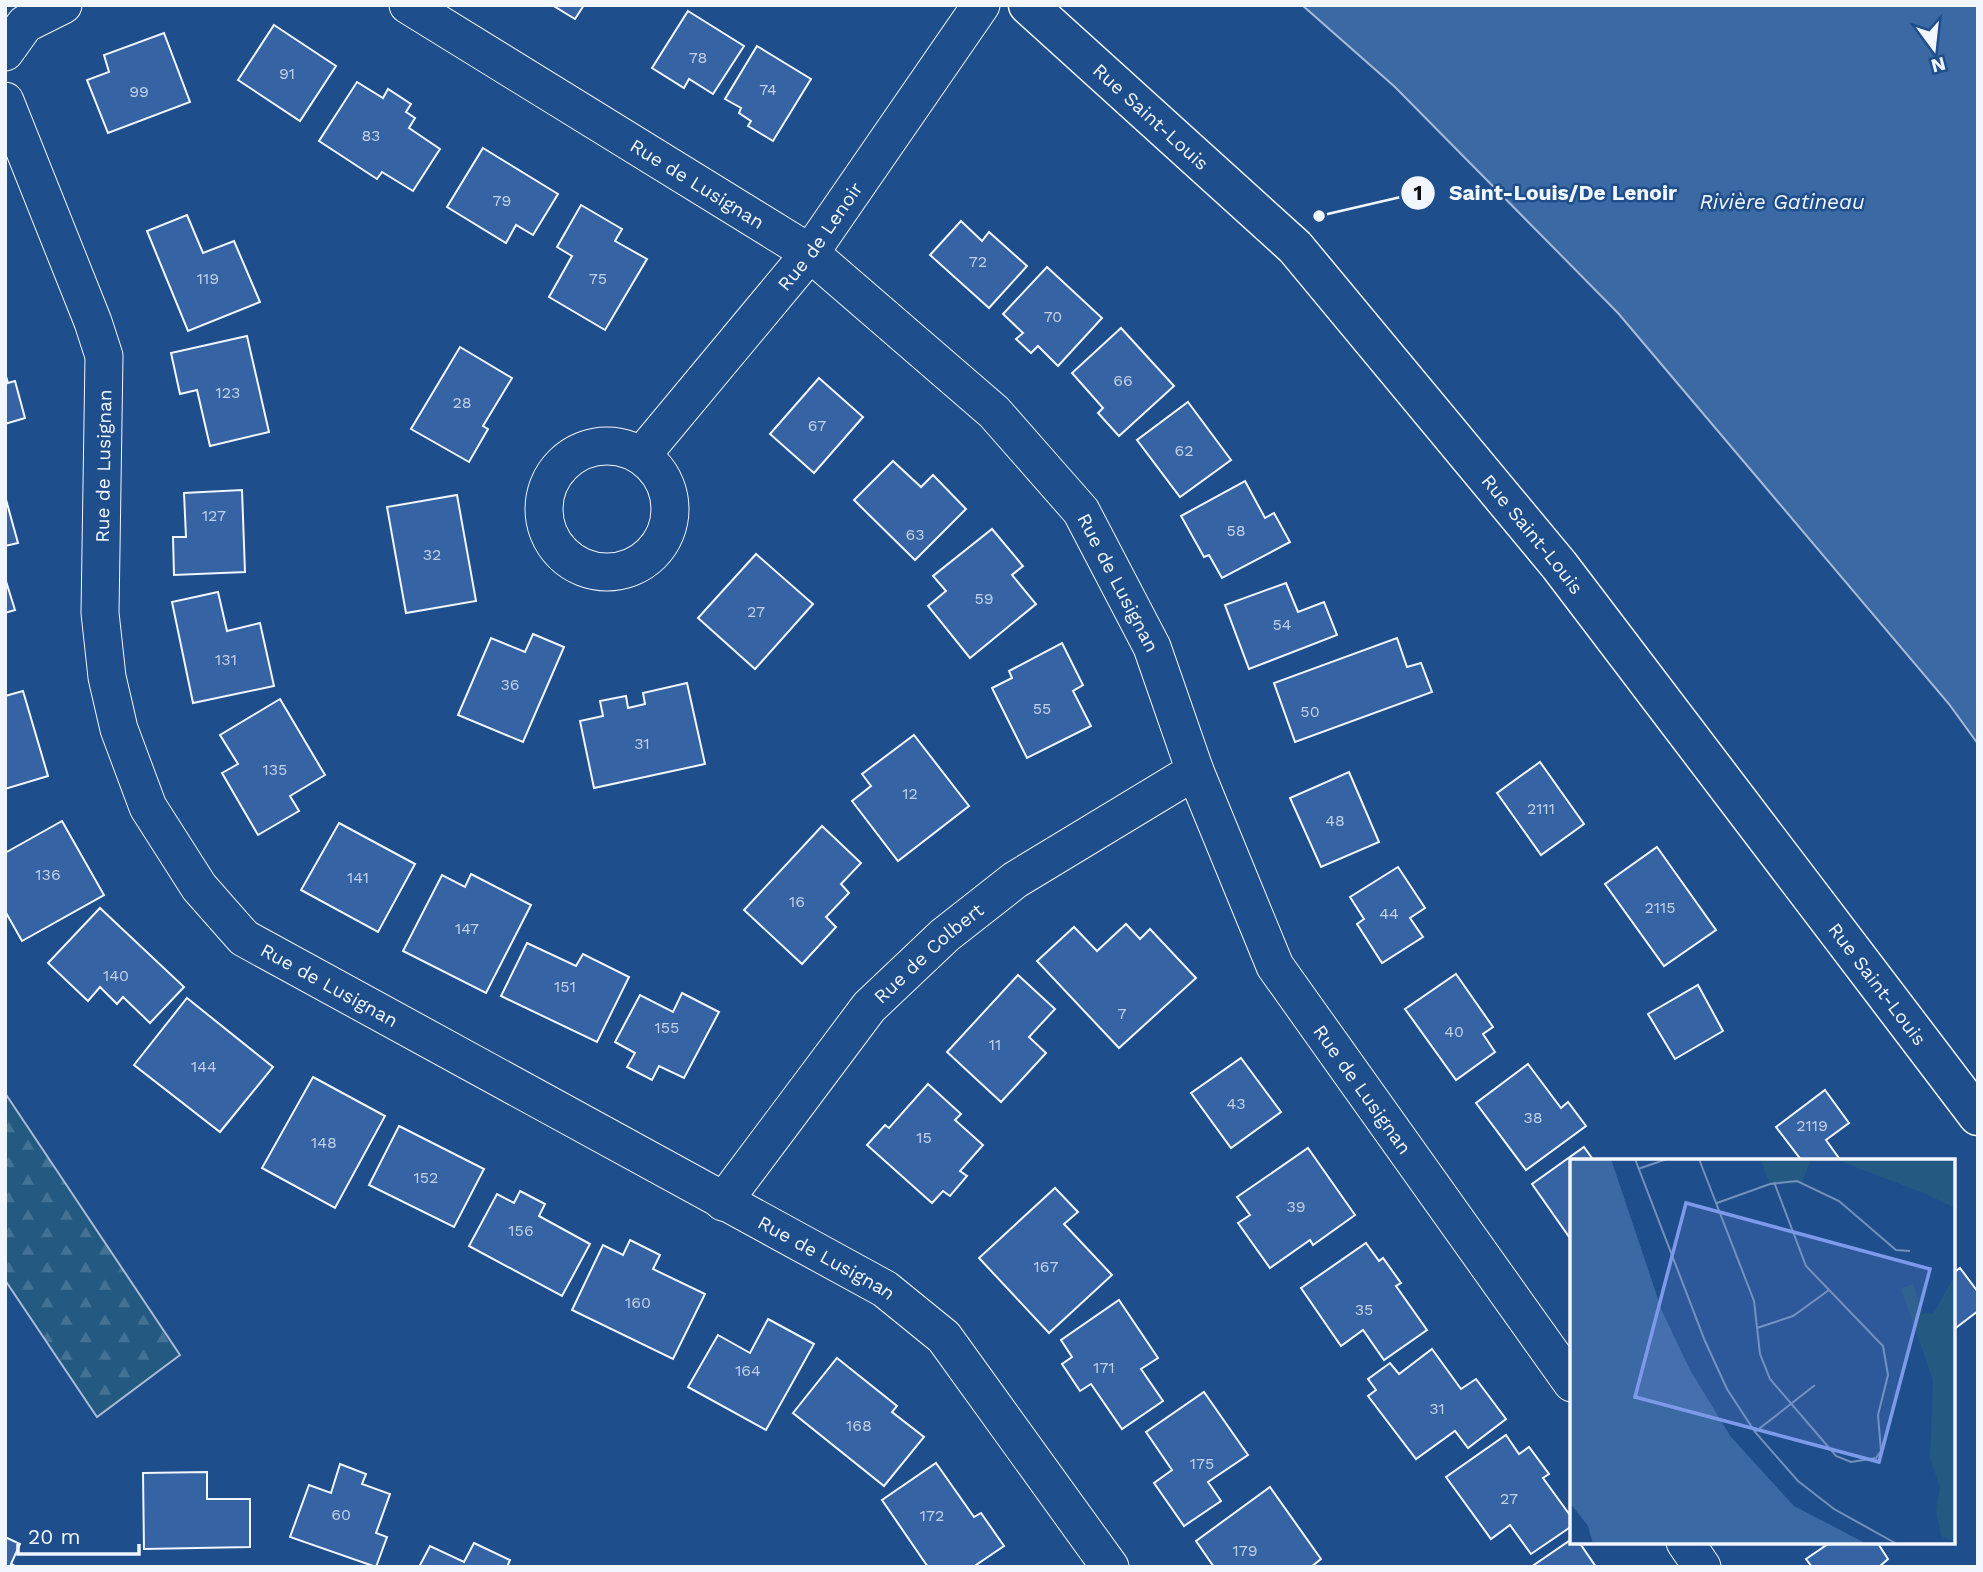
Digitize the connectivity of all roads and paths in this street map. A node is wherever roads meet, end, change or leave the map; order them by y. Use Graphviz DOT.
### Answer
graph roads {
  1 [pos="63,5"];
  2 [pos="408,5"];
  3 [pos="981,5"];
  4 [pos="1028,5"];
  5 [pos="5,52"];
  6 [pos="5,101"];
  7 [pos="810,253"];
  8 [pos="642,455"];
  9 [pos="1195,771"];
  10 [pos="1978,1116"];
  11 [pos="723,1202"];
  12 [pos="1570,1380"];
  13 [pos="1686,1544"];
  14 [pos="1110,1567"];
  15 [pos="1702,1567"];
  1 -- 5 [label="street"];
  2 -- 7 [label="street, Rue de Lusignan"];
  3 -- 7 [label="street, Rue de Lenoir"];
  4 -- 10 [label="main road, Rue Saint-Louis"];
  6 -- 11 [label="street, Rue de Lusignan"];
  7 -- 8 [label="street, Rue de Lenoir"];
  7 -- 9 [label="street, Rue de Lusignan"];
  9 -- 11 [label="street, Rue de Colbert"];
  9 -- 12 [label="street, Rue de Lusignan"];
  11 -- 14 [label="street, Rue de Lusignan"];
  13 -- 15 [label="street"];
}
